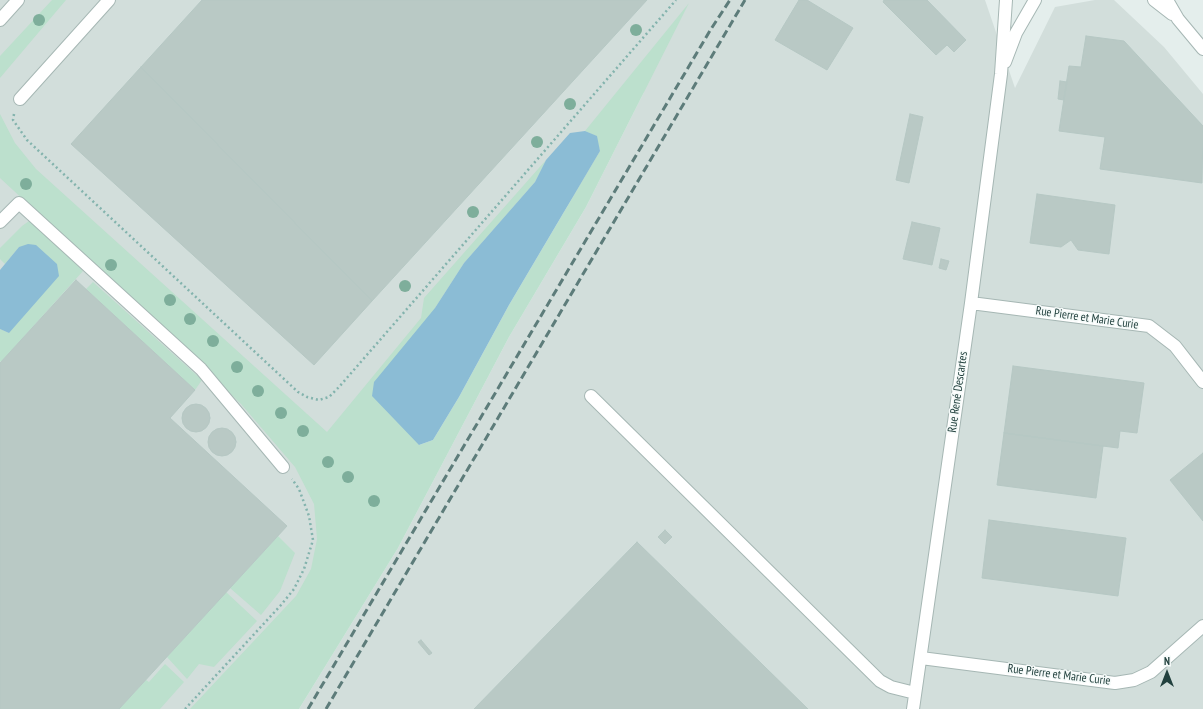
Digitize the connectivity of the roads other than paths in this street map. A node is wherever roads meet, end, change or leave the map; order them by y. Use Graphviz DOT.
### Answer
graph roads {
  1 [pos="18,0"];
  2 [pos="109,0"];
  3 [pos="1006,0"];
  4 [pos="1035,0"];
  5 [pos="1154,0"];
  6 [pos="1167,0"];
  7 [pos="1178,19"];
  8 [pos="0,20"];
  9 [pos="1203,49"];
  10 [pos="1001,74"];
  11 [pos="20,99"];
  12 [pos="0,222"];
  13 [pos="971,303"];
  14 [pos="1203,382"];
  15 [pos="591,396"];
  16 [pos="283,467"];
  17 [pos="1203,626"];
  18 [pos="921,658"];
  19 [pos="916,693"];
  20 [pos="913,709"];
  1 -- 8 [label="street"];
  2 -- 11 [label="street"];
  3 -- 10 [label="street, Rue René Descartes"];
  4 -- 10 [label="street, Rue René Descartes"];
  5 -- 7 [label="street"];
  6 -- 7 [label="street"];
  7 -- 9 [label="street"];
  10 -- 13 [label="street, Rue René Descartes"];
  12 -- 16 [label="street"];
  13 -- 14 [label="street, Rue Pierre et Marie Curie"];
  13 -- 18 [label="street, Rue René Descartes"];
  15 -- 19 [label="street"];
  17 -- 18 [label="street, Rue Pierre et Marie Curie"];
  18 -- 19 [label="street, Rue René Descartes"];
  19 -- 20 [label="street, Rue René Descartes"];
}
